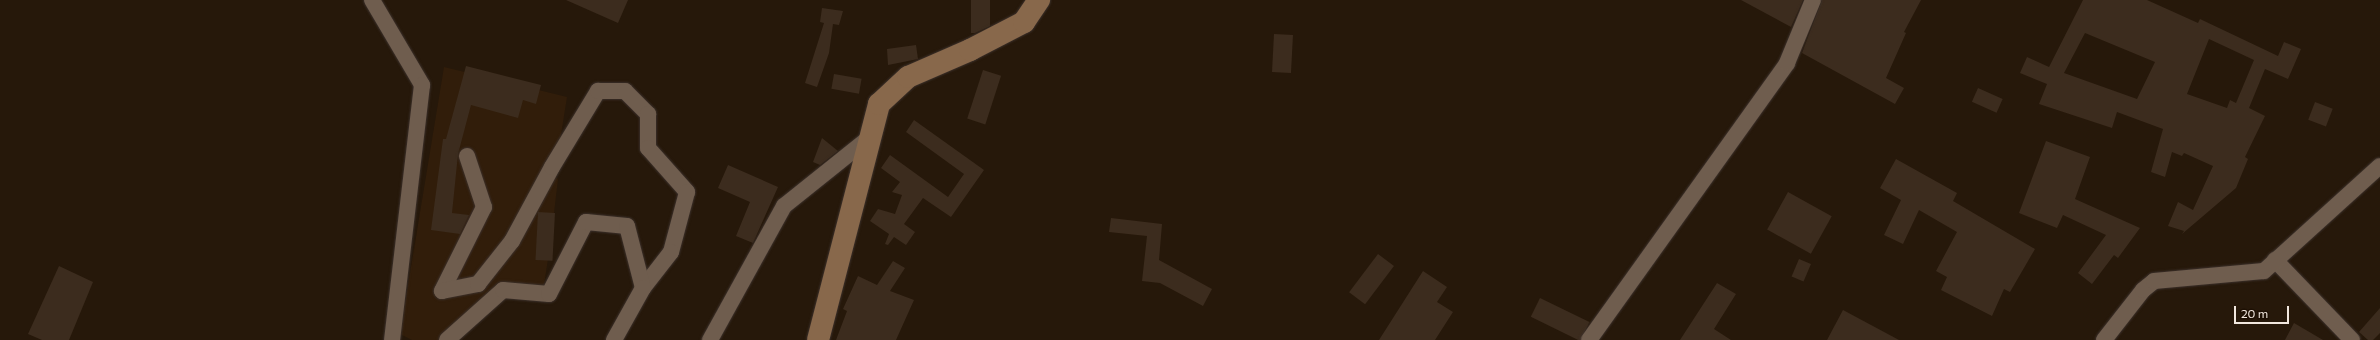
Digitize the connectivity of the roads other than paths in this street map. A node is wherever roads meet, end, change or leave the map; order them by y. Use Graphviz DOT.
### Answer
graph roads {
  1 [pos="372,0"];
  2 [pos="1039,0"];
  3 [pos="1813,0"];
  4 [pos="870,136"];
  5 [pos="467,156"];
  6 [pos="2380,166"];
  7 [pos="2275,260"];
  8 [pos="643,288"];
  9 [pos="392,340"];
  10 [pos="447,340"];
  11 [pos="614,340"];
  12 [pos="710,340"];
  13 [pos="818,340"];
  14 [pos="1589,340"];
  15 [pos="2104,340"];
  16 [pos="2352,340"];
  1 -- 9 [label="street"];
  2 -- 4 [label="street"];
  3 -- 14 [label="street"];
  4 -- 12 [label="street"];
  4 -- 13 [label="street"];
  5 -- 8 [label="street"];
  6 -- 7 [label="street"];
  7 -- 15 [label="street"];
  7 -- 16 [label="street"];
  8 -- 10 [label="street"];
  8 -- 11 [label="street"];
}
